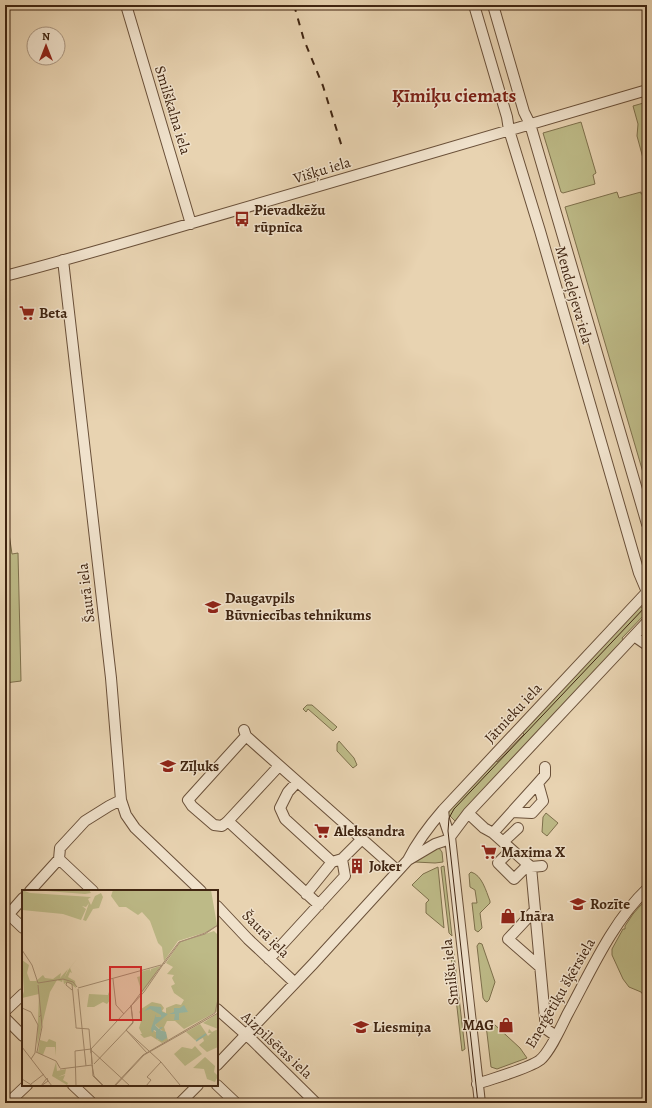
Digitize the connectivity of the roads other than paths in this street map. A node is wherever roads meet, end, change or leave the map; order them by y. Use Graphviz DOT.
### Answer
graph roads {
  1 [pos="126,5"];
  2 [pos="474,5"];
  3 [pos="494,5"];
  4 [pos="647,90"];
  5 [pos="530,124"];
  6 [pos="509,130"];
  7 [pos="191,224"];
  8 [pos="63,260"];
  9 [pos="5,276"];
  10 [pos="647,524"];
  11 [pos="647,592"];
  12 [pos="647,622"];
  13 [pos="634,636"];
  14 [pos="647,645"];
  15 [pos="279,766"];
  16 [pos="545,767"];
  17 [pos="297,782"];
  18 [pos="538,783"];
  19 [pos="121,800"];
  20 [pos="443,810"];
  21 [pos="512,812"];
  22 [pos="468,813"];
  23 [pos="228,822"];
  24 [pos="518,828"];
  25 [pos="488,831"];
  26 [pos="450,838"];
  27 [pos="362,839"];
  28 [pos="503,842"];
  29 [pos="511,850"];
  30 [pos="59,859"];
  31 [pos="342,859"];
  32 [pos="408,860"];
  33 [pos="332,862"];
  34 [pos="529,866"];
  35 [pos="542,866"];
  36 [pos="398,871"];
  37 [pos="647,889"];
  38 [pos="31,890"];
  39 [pos="92,890"];
  40 [pos="200,890"];
  41 [pos="306,894"];
  42 [pos="22,899"];
  43 [pos="318,905"];
  44 [pos="218,907"];
  45 [pos="535,910"];
  46 [pos="7,912"];
  47 [pos="22,927"];
  48 [pos="269,958"];
  49 [pos="540,967"];
  50 [pos="295,982"];
  51 [pos="22,995"];
  52 [pos="218,1010"];
  53 [pos="5,1011"];
  54 [pos="5,1018"];
  55 [pos="22,1035"];
  56 [pos="246,1035"];
  57 [pos="556,1036"];
  58 [pos="218,1064"];
  59 [pos="477,1084"];
  60 [pos="26,1086"];
  61 [pos="197,1086"];
  62 [pos="218,1086"];
  63 [pos="77,1087"];
  64 [pos="8,1103"];
  65 [pos="92,1103"];
  66 [pos="180,1103"];
  67 [pos="236,1103"];
  68 [pos="316,1103"];
  69 [pos="480,1103"];
  1 -- 7 [label="street, Smilškalna iela"];
  2 -- 6 [label="street, Mendeļejeva iela"];
  3 -- 5 [label="street, Mendeļejeva iela"];
  4 -- 5 [label="street, Višķu iela"];
  5 -- 6 [label="street, Višķu iela"];
  5 -- 10 [label="street, Mendeļejeva iela"];
  6 -- 7 [label="street, Višķu iela"];
  6 -- 11 [label="street, Mendeļejeva iela"];
  7 -- 8 [label="street, Višķu iela"];
  8 -- 9 [label="street, Višķu iela"];
  8 -- 19 [label="street, Šaurā iela"];
  11 -- 20 [label="street, Jātnieku iela"];
  12 -- 13 [label="street"];
  13 -- 14 [label="street"];
  13 -- 22 [label="street"];
  15 -- 17 [label="street"];
  15 -- 23 [label="street"];
  15 -- 23 [label="street"];
  16 -- 18 [label="street"];
  17 -- 27 [label="street"];
  17 -- 33 [label="street"];
  18 -- 21 [label="street"];
  18 -- 21 [label="street"];
  19 -- 30 [label="street"];
  19 -- 40 [label="street, Šaurā iela"];
  20 -- 26 [label="street, Smilšu iela"];
  20 -- 32 [label="street, Jātnieku iela"];
  21 -- 25 [label="street"];
  22 -- 25 [label="street"];
  22 -- 26 [label="street"];
  23 -- 41 [label="street"];
  24 -- 28 [label="street"];
  25 -- 28 [label="street"];
  26 -- 32 [label="street, Jātnieku iela"];
  26 -- 59 [label="street, Smilšu iela"];
  27 -- 31 [label="street"];
  27 -- 36 [label="street"];
  28 -- 29 [label="street"];
  29 -- 34 [label="street"];
  29 -- 34 [label="street"];
  30 -- 38 [label="street"];
  30 -- 39 [label="street"];
  31 -- 33 [label="street"];
  31 -- 43 [label="street"];
  32 -- 36 [label="street, Jātnieku iela"];
  33 -- 41 [label="street"];
  34 -- 35 [label="street"];
  34 -- 45 [label="street"];
  36 -- 50 [label="street, Jātnieku iela"];
  37 -- 57 [label="street, Enerģētiķu šķērsiela"];
  41 -- 43 [label="street"];
  42 -- 46 [label="street"];
  43 -- 48 [label="street"];
  44 -- 48 [label="street, Šaurā iela"];
  45 -- 49 [label="street"];
  45 -- 49 [label="street"];
  46 -- 47 [label="street"];
  48 -- 50 [label="street, Šaurā iela"];
  49 -- 57 [label="street"];
  50 -- 56 [label="street, Jātnieku iela"];
  51 -- 53 [label="street"];
  52 -- 56 [label="street, Aizpilsētas iela"];
  54 -- 55 [label="street"];
  56 -- 58 [label="street, Jātnieku iela"];
  56 -- 68 [label="street, Aizpilsētas iela"];
  57 -- 59 [label="street, Enerģētiķu šķērsiela"];
  59 -- 69 [label="street, Smilšu iela"];
  60 -- 64 [label="street"];
  61 -- 66 [label="street"];
  62 -- 67 [label="street"];
  63 -- 65 [label="street"];
}
